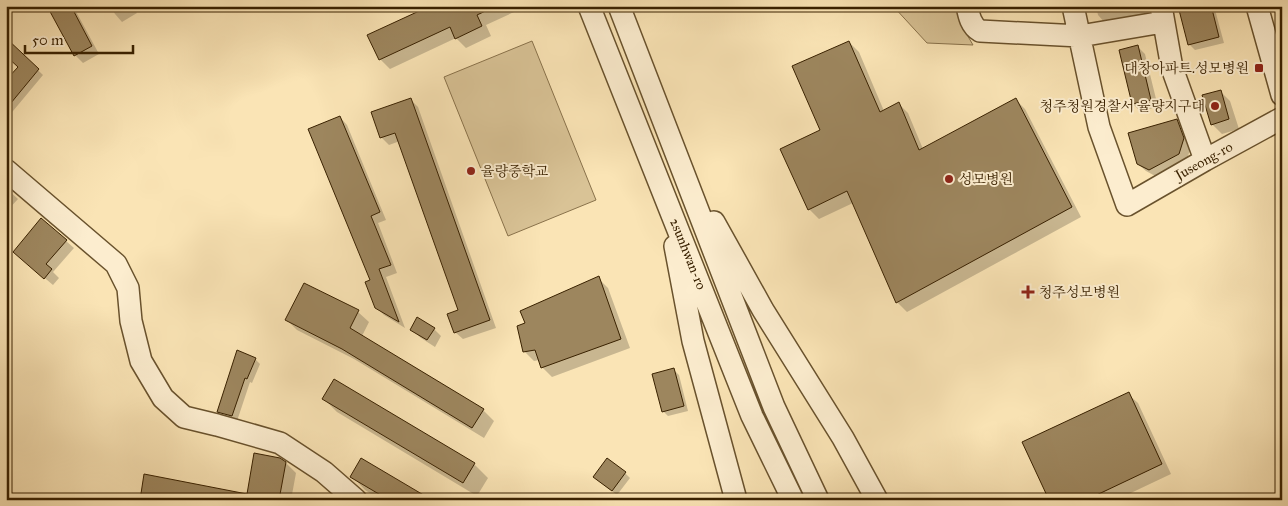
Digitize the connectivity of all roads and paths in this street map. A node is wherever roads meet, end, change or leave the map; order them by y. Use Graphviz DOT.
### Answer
graph roads {
  1 [pos="589,6"];
  2 [pos="618,6"];
  3 [pos="967,6"];
  4 [pos="1073,6"];
  5 [pos="1256,6"];
  6 [pos="1162,14"];
  7 [pos="1080,36"];
  8 [pos="1282,95"];
  9 [pos="1282,118"];
  10 [pos="675,151"];
  11 [pos="1205,160"];
  12 [pos="6,170"];
  13 [pos="665,197"];
  14 [pos="356,500"];
  15 [pos="736,500"];
  16 [pos="793,500"];
  17 [pos="818,500"];
  18 [pos="877,500"];
  1 -- 13 [label="street, 2sunhwan-ro"];
  2 -- 10 [label="street, 2sunhwan-ro"];
  3 -- 7 [label="street"];
  4 -- 7 [label="street"];
  5 -- 8 [label="street"];
  6 -- 7 [label="street"];
  6 -- 11 [label="street"];
  7 -- 11 [label="street, Juseong-ro"];
  9 -- 11 [label="street, Juseong-ro"];
  10 -- 17 [label="street, 2sunhwan-ro"];
  10 -- 18 [label="street"];
  12 -- 14 [label="street"];
  13 -- 15 [label="street"];
  13 -- 16 [label="street, 2sunhwan-ro"];
}
